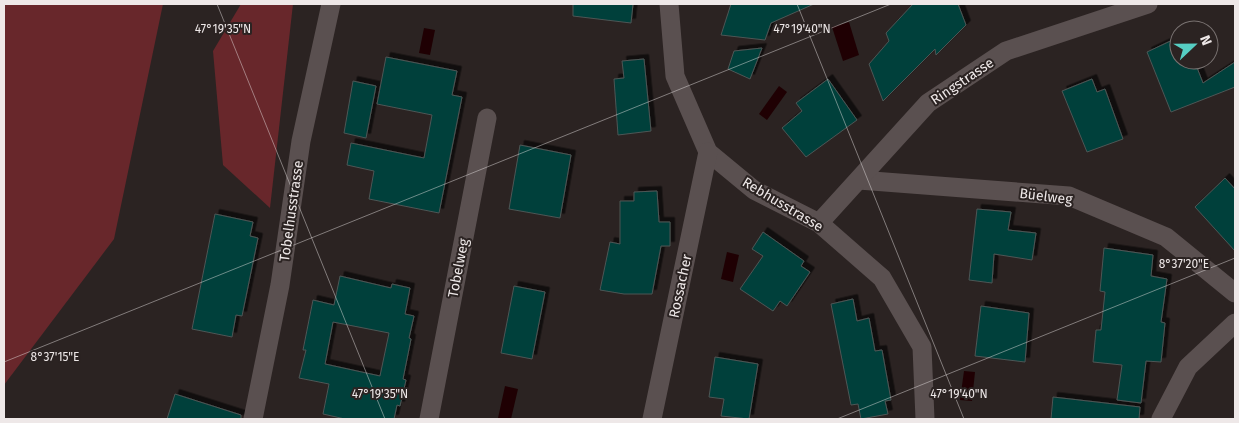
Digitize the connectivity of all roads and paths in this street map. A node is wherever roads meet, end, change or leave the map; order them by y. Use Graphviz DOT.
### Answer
graph roads {
  1 [pos="331,4"];
  2 [pos="669,4"];
  3 [pos="1148,4"];
  4 [pos="488,118"];
  5 [pos="708,152"];
  6 [pos="859,180"];
  7 [pos="819,223"];
  8 [pos="1235,293"];
  9 [pos="1235,323"];
  10 [pos="253,419"];
  11 [pos="429,419"];
  12 [pos="652,419"];
  13 [pos="925,419"];
  14 [pos="1161,419"];
  1 -- 10 [label="street, Tobelhusstrasse"];
  2 -- 5 [label="street, Rebhusstrasse"];
  3 -- 6 [label="street, Ringstrasse"];
  4 -- 11 [label="street, Tobelweg"];
  5 -- 7 [label="street, Rebhusstrasse"];
  5 -- 12 [label="street, Rossacher"];
  6 -- 7 [label="street, Ringstrasse"];
  6 -- 8 [label="street, Büelweg"];
  7 -- 13 [label="street, Rebhusstrasse"];
  9 -- 14 [label="street"];
}
